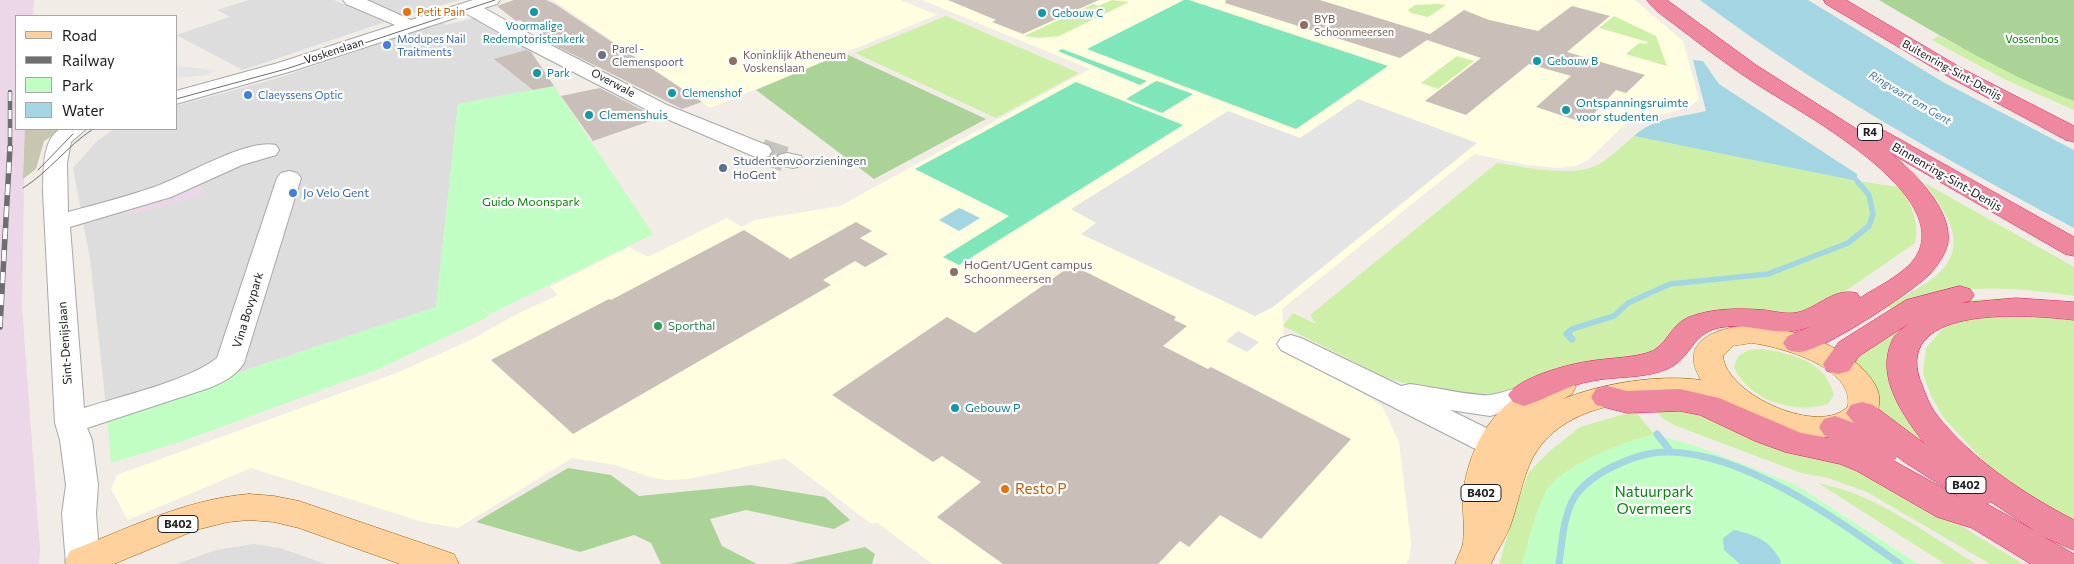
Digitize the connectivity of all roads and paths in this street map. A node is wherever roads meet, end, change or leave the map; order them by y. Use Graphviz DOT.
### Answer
graph roads {
  1 [pos="352,0"];
  2 [pos="491,0"];
  3 [pos="1656,0"];
  4 [pos="1675,0"];
  5 [pos="1833,0"];
  6 [pos="1849,0"];
  7 [pos="473,3"];
  8 [pos="403,22"];
  9 [pos="1906,35"];
  10 [pos="178,92"];
  11 [pos="178,97"];
  12 [pos="2074,114"];
  13 [pos="2074,125"];
  14 [pos="73,130"];
  15 [pos="86,130"];
  16 [pos="2074,135"];
  17 [pos="268,150"];
  18 [pos="761,150"];
  19 [pos="57,155"];
  20 [pos="288,178"];
  21 [pos="57,223"];
  22 [pos="2074,248"];
  23 [pos="1875,300"];
  24 [pos="2074,301"];
  25 [pos="2074,311"];
  26 [pos="1798,343"];
  27 [pos="1291,344"];
  28 [pos="1708,363"];
  29 [pos="1838,364"];
  30 [pos="1384,390"];
  31 [pos="1532,395"];
  32 [pos="1607,397"];
  33 [pos="1738,401"];
  34 [pos="1849,420"];
  35 [pos="70,423"];
  36 [pos="1504,450"];
  37 [pos="1982,518"];
  38 [pos="2074,536"];
  39 [pos="2074,549"];
  40 [pos="1477,554"];
  41 [pos="80,563"];
  42 [pos="441,564"];
  43 [pos="2061,564"];
  1 -- 8 [label="street"];
  2 -- 7 [label="street, Voskenslaan"];
  3 -- 23 [label="highway"];
  4 -- 22 [label="highway, Binnenring-Sint-Denijs / R4"];
  5 -- 16 [label="highway, Buitenring-Sint-Denijs"];
  6 -- 9 [label="highway"];
  7 -- 8 [label="street, Voskenslaan"];
  7 -- 11 [label="street, Voskenslaan"];
  7 -- 18 [label="street, Overwale"];
  8 -- 10 [label="street, Voskenslaan"];
  9 -- 12 [label="highway"];
  9 -- 13 [label="highway"];
  14 -- 19 [label="street, Sint-Denijslaan"];
  15 -- 19 [label="street"];
  17 -- 21 [label="street"];
  19 -- 21 [label="street, Sint-Denijslaan"];
  20 -- 35 [label="street, Vina Bovypark"];
  21 -- 35 [label="street, Sint-Denijslaan"];
  23 -- 26 [label="highway"];
  23 -- 31 [label="highway"];
  24 -- 29 [label="highway"];
  25 -- 38 [label="highway"];
  26 -- 28 [label="main road"];
  26 -- 29 [label="main road"];
  27 -- 30 [label="street"];
  28 -- 31 [label="main road, B402"];
  28 -- 33 [label="main road, B402"];
  29 -- 34 [label="main road"];
  30 -- 31 [label="street"];
  30 -- 36 [label="street"];
  31 -- 36 [label="main road, B402"];
  32 -- 33 [label="main road, B402"];
  32 -- 36 [label="main road, B402"];
  32 -- 37 [label="highway"];
  33 -- 34 [label="main road, B402"];
  34 -- 37 [label="highway, B402"];
  34 -- 39 [label="highway, B402"];
  35 -- 41 [label="street, Sint-Denijslaan"];
  36 -- 40 [label="main road, B402"];
  37 -- 43 [label="highway, B402"];
  41 -- 42 [label="main road, B402"];
}
